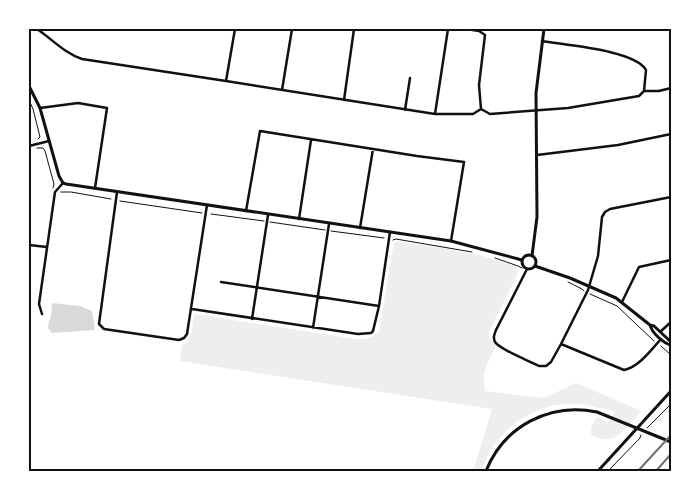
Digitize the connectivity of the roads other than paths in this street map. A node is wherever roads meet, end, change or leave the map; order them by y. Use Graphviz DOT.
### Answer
graph roads {
  1 [pos="37,29"];
  2 [pos="235,29"];
  3 [pos="292,29"];
  4 [pos="354,29"];
  5 [pos="448,29"];
  6 [pos="466,29"];
  7 [pos="544,29"];
  8 [pos="542,42"];
  9 [pos="410,78"];
  10 [pos="226,81"];
  11 [pos="29,86"];
  12 [pos="671,88"];
  13 [pos="282,90"];
  14 [pos="644,91"];
  15 [pos="344,100"];
  16 [pos="40,108"];
  17 [pos="481,109"];
  18 [pos="405,110"];
  19 [pos="536,110"];
  20 [pos="435,114"];
  21 [pos="671,134"];
  22 [pos="312,140"];
  23 [pos="49,141"];
  24 [pos="29,146"];
  25 [pos="372,149"];
  26 [pos="537,155"];
  27 [pos="63,183"];
  28 [pos="95,189"];
  29 [pos="117,192"];
  30 [pos="671,197"];
  31 [pos="207,205"];
  32 [pos="246,211"];
  33 [pos="268,215"];
  34 [pos="299,219"];
  35 [pos="329,224"];
  36 [pos="360,228"];
  37 [pos="390,232"];
  38 [pos="451,241"];
  39 [pos="29,245"];
  40 [pos="47,248"];
  41 [pos="532,256"];
  42 [pos="522,260"];
  43 [pos="671,260"];
  44 [pos="535,266"];
  45 [pos="527,269"];
  46 [pos="221,282"];
  47 [pos="589,286"];
  48 [pos="257,287"];
  49 [pos="318,296"];
  50 [pos="622,302"];
  51 [pos="379,306"];
  52 [pos="192,309"];
  53 [pos="42,314"];
  54 [pos="252,318"];
  55 [pos="671,322"];
  56 [pos="650,325"];
  57 [pos="313,328"];
  58 [pos="660,332"];
  59 [pos="661,339"];
  60 [pos="561,344"];
  61 [pos="671,344"];
  62 [pos="671,390"];
  63 [pos="671,442"];
  64 [pos="486,471"];
  65 [pos="598,471"];
  1 -- 10 [label="street"];
  2 -- 10 [label="street"];
  3 -- 13 [label="street"];
  4 -- 15 [label="street"];
  5 -- 20 [label="street"];
  6 -- 17 [label="street"];
  7 -- 8 [label="street"];
  8 -- 14 [label="street"];
  8 -- 19 [label="street"];
  9 -- 18 [label="street"];
  10 -- 13 [label="street"];
  11 -- 16 [label="street"];
  12 -- 14 [label="street"];
  13 -- 15 [label="street"];
  14 -- 19 [label="street"];
  15 -- 18 [label="street"];
  16 -- 23 [label="street"];
  16 -- 28 [label="street"];
  17 -- 19 [label="street"];
  17 -- 20 [label="street"];
  18 -- 20 [label="street"];
  19 -- 26 [label="street"];
  21 -- 26 [label="street"];
  22 -- 25 [label="street"];
  22 -- 32 [label="street"];
  22 -- 34 [label="street"];
  23 -- 24 [label="street"];
  23 -- 27 [label="street"];
  25 -- 36 [label="street"];
  25 -- 38 [label="street"];
  26 -- 41 [label="street"];
  27 -- 28 [label="street"];
  27 -- 40 [label="street"];
  28 -- 29 [label="street"];
  29 -- 31 [label="street"];
  29 -- 52 [label="street"];
  30 -- 47 [label="street"];
  31 -- 32 [label="street"];
  31 -- 52 [label="street"];
  32 -- 33 [label="street"];
  33 -- 34 [label="street"];
  33 -- 48 [label="street"];
  34 -- 35 [label="street"];
  35 -- 36 [label="street"];
  35 -- 49 [label="street"];
  36 -- 37 [label="street"];
  37 -- 38 [label="street"];
  37 -- 51 [label="street"];
  38 -- 42 [label="street"];
  39 -- 40 [label="street"];
  40 -- 53 [label="street"];
  41 -- 42 [label="street"];
  41 -- 44 [label="street"];
  42 -- 45 [label="street"];
  43 -- 50 [label="street"];
  44 -- 45 [label="street"];
  44 -- 47 [label="street"];
  45 -- 60 [label="street"];
  46 -- 48 [label="street"];
  47 -- 50 [label="street"];
  47 -- 60 [label="street"];
  48 -- 49 [label="street"];
  48 -- 54 [label="street"];
  49 -- 51 [label="street"];
  49 -- 57 [label="street"];
  50 -- 56 [label="street"];
  51 -- 57 [label="street"];
  52 -- 54 [label="street"];
  54 -- 57 [label="street"];
  55 -- 58 [label="street"];
  56 -- 58 [label="street"];
  56 -- 59 [label="street"];
  58 -- 61 [label="street"];
  59 -- 60 [label="street"];
  59 -- 61 [label="street"];
  62 -- 65 [label="street"];
  63 -- 64 [label="street"];
}
